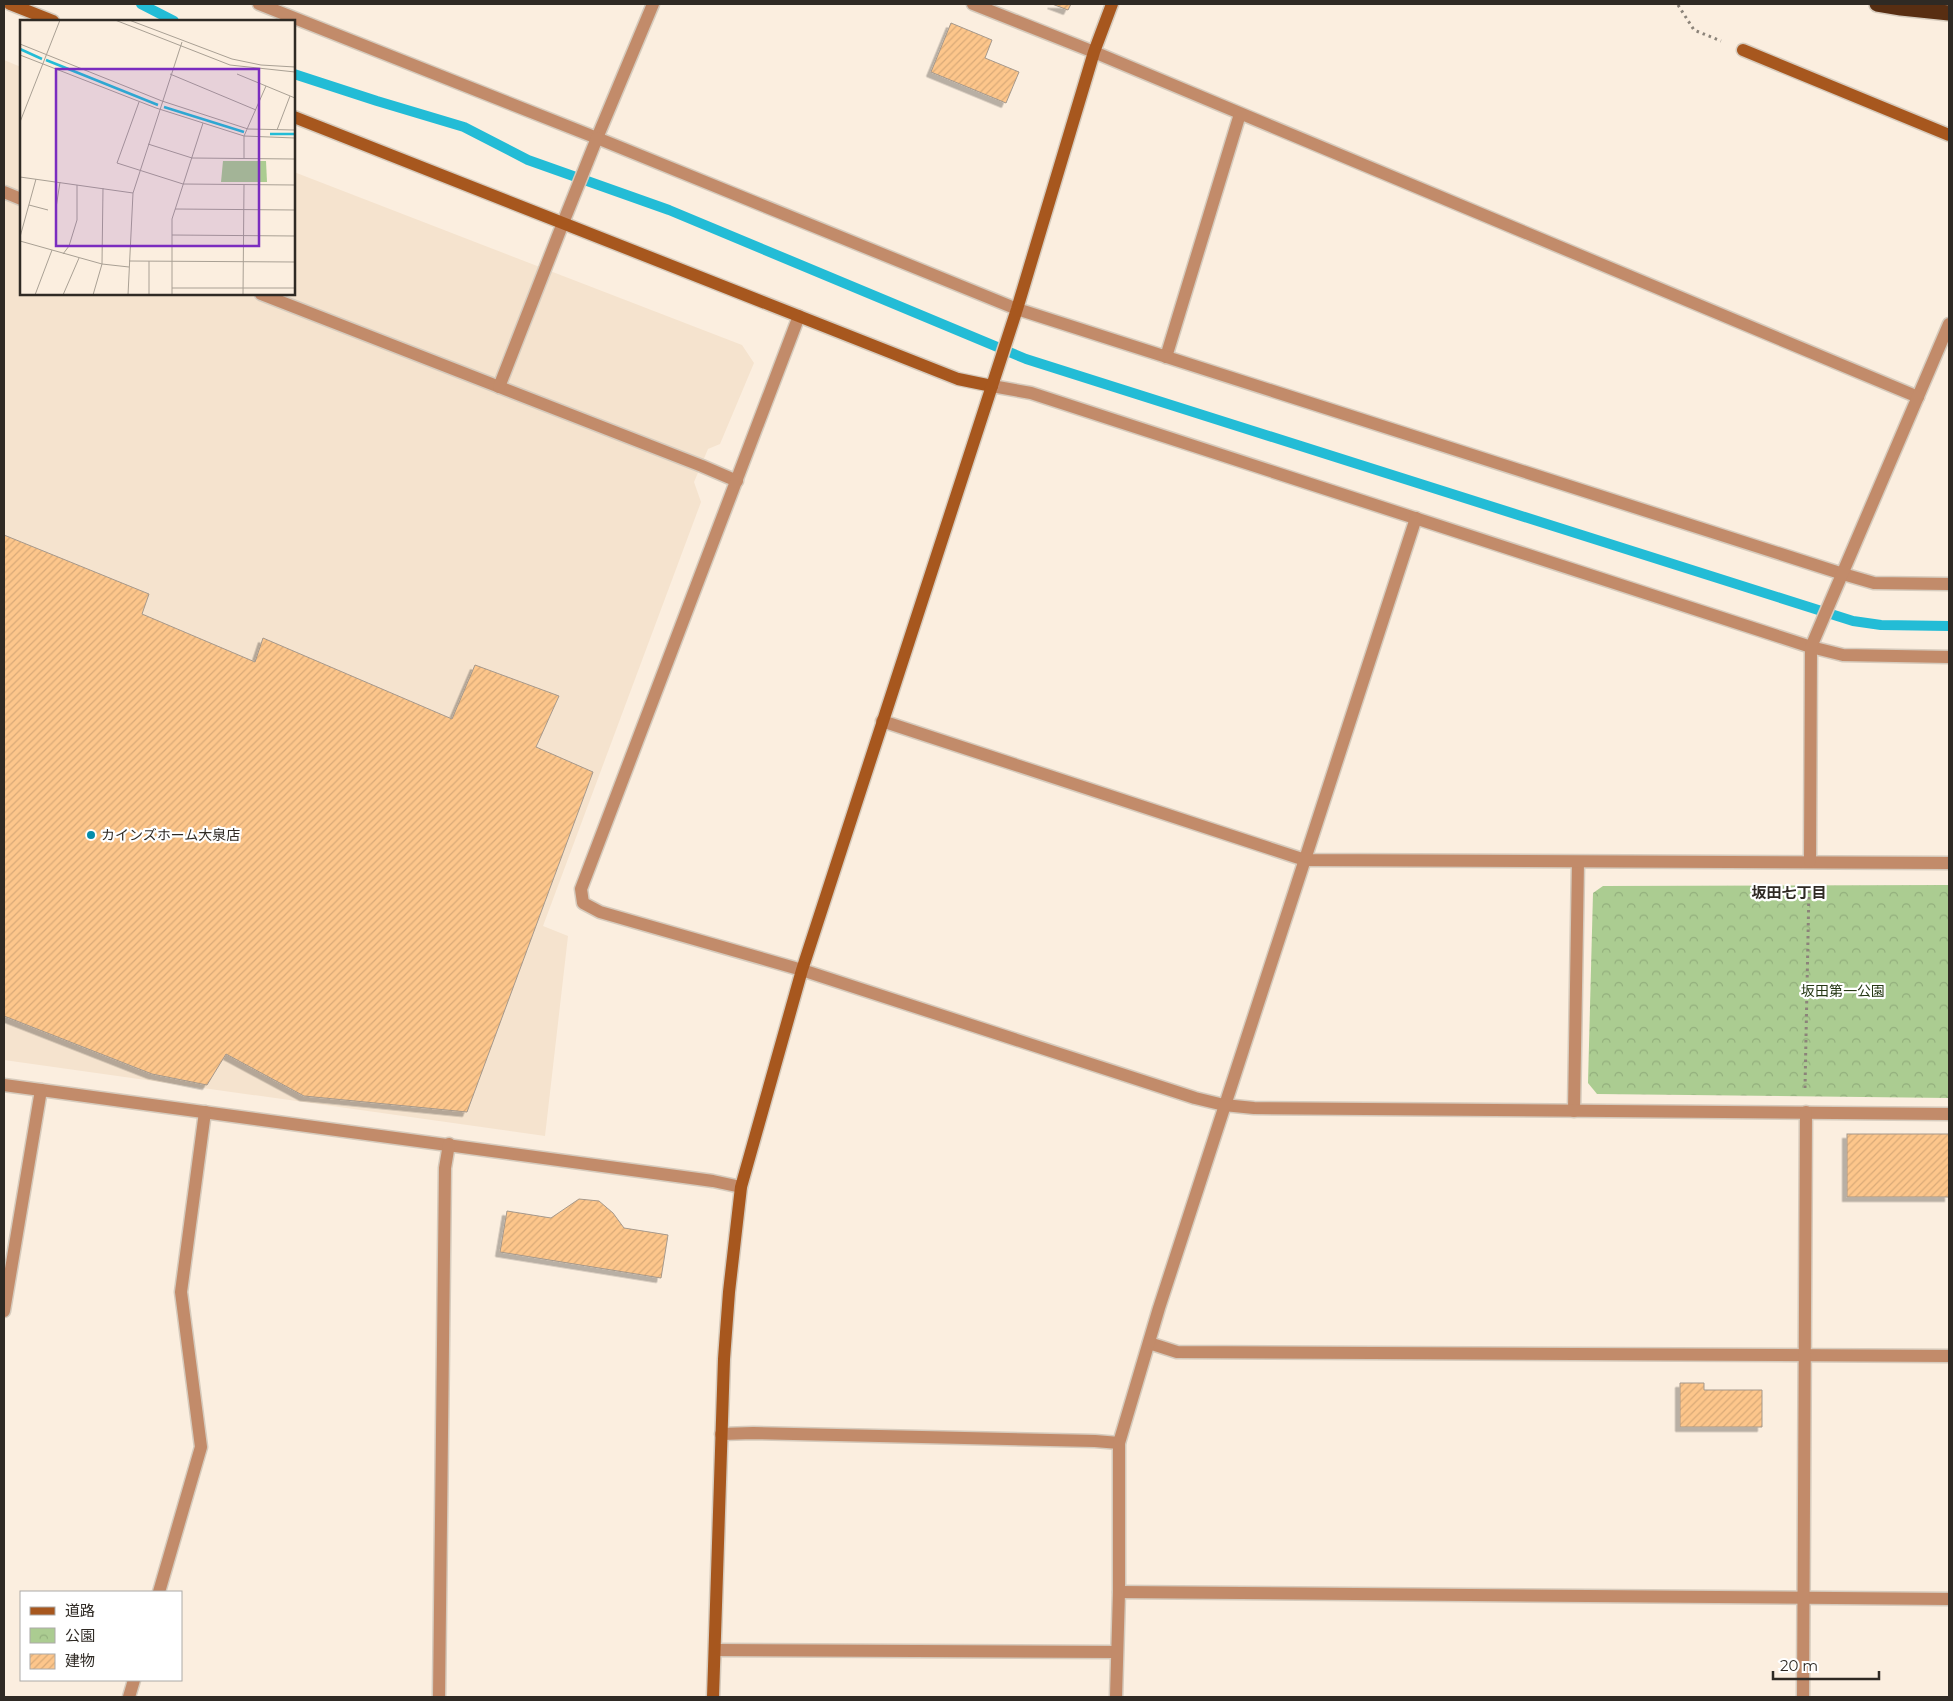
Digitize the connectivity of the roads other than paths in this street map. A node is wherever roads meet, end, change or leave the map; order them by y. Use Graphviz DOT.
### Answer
graph roads {
  1 [pos="10,4"];
  2 [pos="259,4"];
  3 [pos="653,4"];
  4 [pos="972,4"];
  5 [pos="1112,4"];
  6 [pos="1877,4"];
  7 [pos="1949,13"];
  8 [pos="50,20"];
  9 [pos="1743,50"];
  10 [pos="1094,52"];
  11 [pos="1240,114"];
  12 [pos="295,117"];
  13 [pos="1949,135"];
  14 [pos="596,138"];
  15 [pos="4,192"];
  16 [pos="20,199"];
  17 [pos="563,223"];
  18 [pos="264,295"];
  19 [pos="1017,309"];
  20 [pos="799,316"];
  21 [pos="1949,324"];
  22 [pos="1166,357"];
  23 [pos="992,386"];
  24 [pos="499,387"];
  25 [pos="1918,397"];
  26 [pos="737,481"];
  27 [pos="1416,518"];
  28 [pos="1843,574"];
  29 [pos="1949,584"];
  30 [pos="1811,647"];
  31 [pos="1949,657"];
  32 [pos="882,720"];
  33 [pos="1305,860"];
  34 [pos="1810,861"];
  35 [pos="1578,862"];
  36 [pos="1949,863"];
  37 [pos="802,970"];
  38 [pos="4,1085"];
  39 [pos="41,1090"];
  40 [pos="1224,1105"];
  41 [pos="1574,1111"];
  42 [pos="205,1112"];
  43 [pos="1806,1112"];
  44 [pos="1949,1114"];
  45 [pos="449,1144"];
  46 [pos="741,1187"];
  47 [pos="4,1311"];
  48 [pos="1149,1343"];
  49 [pos="1805,1355"];
  50 [pos="1949,1356"];
  51 [pos="721,1434"];
  52 [pos="1118,1443"];
  53 [pos="159,1591"];
  54 [pos="1118,1592"];
  55 [pos="1803,1598"];
  56 [pos="1949,1599"];
  57 [pos="715,1650"];
  58 [pos="1116,1652"];
  59 [pos="134,1681"];
  60 [pos="129,1697"];
  61 [pos="438,1697"];
  62 [pos="713,1697"];
  63 [pos="1116,1697"];
  64 [pos="1803,1697"];
  1 -- 8 [label="street"];
  2 -- 14 [label="street"];
  3 -- 14 [label="street"];
  4 -- 10 [label="street"];
  5 -- 10 [label="street"];
  6 -- 7 [label="highway"];
  9 -- 13 [label="street"];
  10 -- 11 [label="street"];
  10 -- 19 [label="street"];
  11 -- 22 [label="street"];
  11 -- 25 [label="street"];
  12 -- 17 [label="street"];
  14 -- 17 [label="street"];
  14 -- 19 [label="street"];
  15 -- 16 [label="street"];
  17 -- 20 [label="street"];
  17 -- 24 [label="street"];
  18 -- 24 [label="street"];
  19 -- 22 [label="street"];
  19 -- 23 [label="street"];
  20 -- 23 [label="street"];
  20 -- 26 [label="street"];
  21 -- 25 [label="street"];
  22 -- 28 [label="street"];
  23 -- 27 [label="street"];
  23 -- 32 [label="street"];
  24 -- 26 [label="street"];
  25 -- 28 [label="street"];
  26 -- 37 [label="street"];
  27 -- 30 [label="street"];
  27 -- 33 [label="street"];
  28 -- 29 [label="street"];
  28 -- 30 [label="street"];
  30 -- 31 [label="street"];
  30 -- 34 [label="street"];
  32 -- 33 [label="street"];
  32 -- 37 [label="street"];
  33 -- 35 [label="street"];
  33 -- 40 [label="street"];
  34 -- 35 [label="street"];
  34 -- 36 [label="street"];
  35 -- 41 [label="street"];
  37 -- 40 [label="street"];
  37 -- 46 [label="street"];
  38 -- 39 [label="street"];
  39 -- 42 [label="street"];
  39 -- 47 [label="street"];
  40 -- 41 [label="street"];
  40 -- 48 [label="street"];
  41 -- 43 [label="street"];
  42 -- 45 [label="street"];
  42 -- 53 [label="street"];
  43 -- 44 [label="street"];
  43 -- 49 [label="street"];
  45 -- 46 [label="street"];
  45 -- 61 [label="street"];
  46 -- 51 [label="street"];
  48 -- 49 [label="street"];
  48 -- 52 [label="street"];
  49 -- 50 [label="street"];
  49 -- 55 [label="street"];
  51 -- 52 [label="street"];
  51 -- 57 [label="street"];
  52 -- 54 [label="street"];
  54 -- 55 [label="street"];
  54 -- 58 [label="street"];
  55 -- 56 [label="street"];
  55 -- 64 [label="street"];
  57 -- 58 [label="street"];
  57 -- 62 [label="street"];
  58 -- 63 [label="street"];
  59 -- 60 [label="street"];
}
